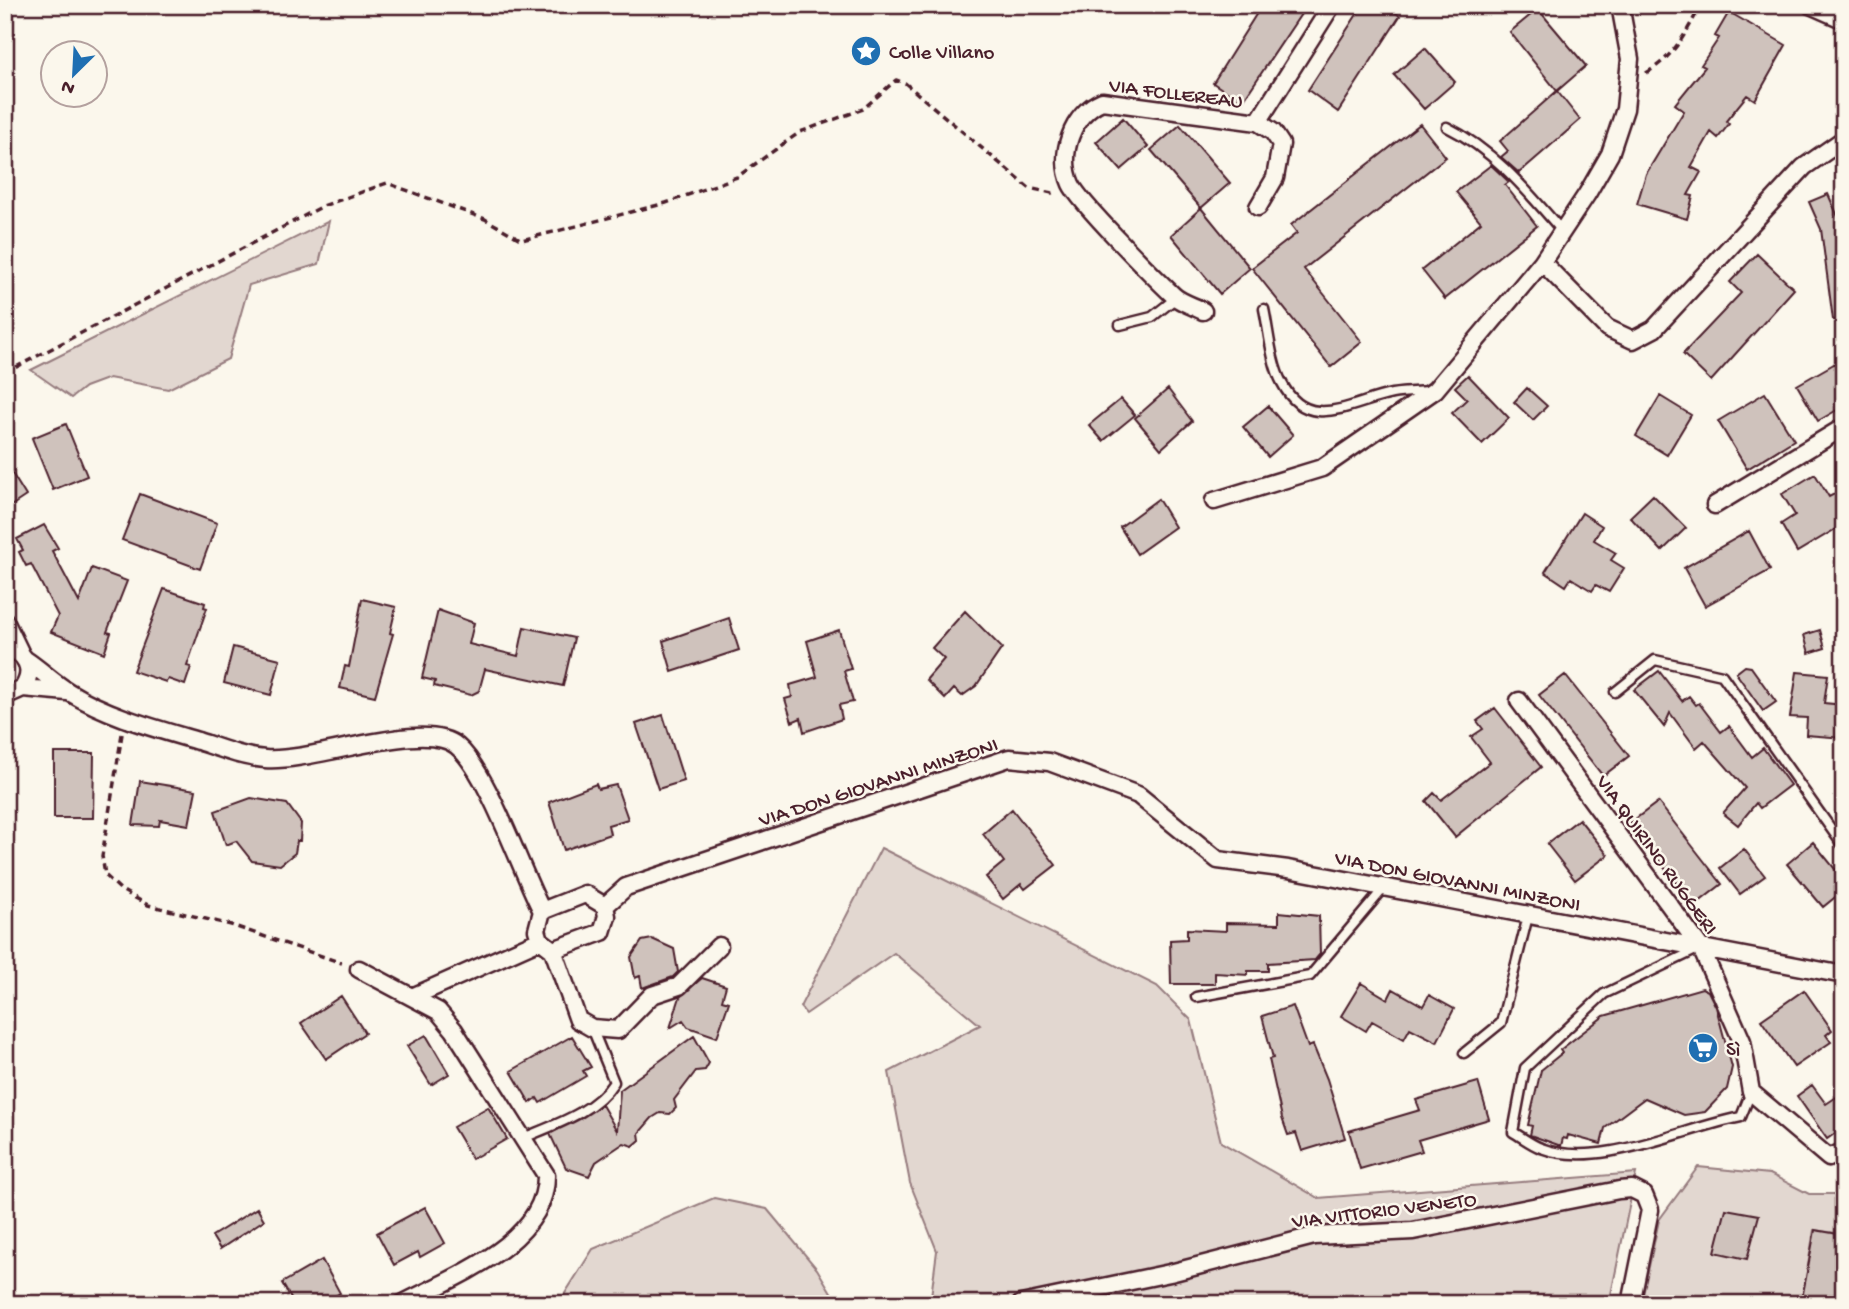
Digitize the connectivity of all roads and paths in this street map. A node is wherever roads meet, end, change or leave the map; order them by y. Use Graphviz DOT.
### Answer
graph roads {
  1 [pos="1332,5"];
  2 [pos="1620,5"];
  3 [pos="1701,5"];
  4 [pos="1810,5"];
  5 [pos="1844,20"];
  6 [pos="1627,83"];
  7 [pos="1258,122"];
  8 [pos="1447,127"];
  9 [pos="1844,139"];
  10 [pos="1071,184"];
  11 [pos="1258,207"];
  12 [pos="1562,231"];
  13 [pos="1542,262"];
  14 [pos="1176,298"];
  15 [pos="1264,309"];
  16 [pos="1203,311"];
  17 [pos="1119,325"];
  18 [pos="5,373"];
  19 [pos="1435,390"];
  20 [pos="1844,427"];
  21 [pos="1214,501"];
  22 [pos="1715,505"];
  23 [pos="5,621"];
  24 [pos="5,648"];
  25 [pos="24,657"];
  26 [pos="23,688"];
  27 [pos="67,692"];
  28 [pos="1615,692"];
  29 [pos="5,696"];
  30 [pos="1519,701"];
  31 [pos="125,719"];
  32 [pos="1844,847"];
  33 [pos="1384,888"];
  34 [pos="605,906"];
  35 [pos="542,911"];
  36 [pos="1528,916"];
  37 [pos="546,945"];
  38 [pos="719,946"];
  39 [pos="1701,948"];
  40 [pos="359,969"];
  41 [pos="1844,975"];
  42 [pos="414,996"];
  43 [pos="1196,997"];
  44 [pos="592,1028"];
  45 [pos="1464,1053"];
  46 [pos="1752,1092"];
  47 [pos="523,1138"];
  48 [pos="1844,1151"];
  49 [pos="402,1304"];
  50 [pos="1021,1304"];
  51 [pos="1631,1304"];
  1 -- 7 [label="street"];
  2 -- 6 [label="street"];
  3 -- 6 [label="path"];
  4 -- 5 [label="street"];
  6 -- 12 [label="street"];
  7 -- 10 [label="street, VIA FOLLEREAU"];
  7 -- 11 [label="street, VIA FOLLEREAU"];
  8 -- 12 [label="lane"];
  9 -- 13 [label="street"];
  10 -- 14 [label="street"];
  10 -- 18 [label="path"];
  12 -- 13 [label="street"];
  13 -- 19 [label="street"];
  14 -- 16 [label="street"];
  14 -- 17 [label="lane"];
  15 -- 19 [label="lane"];
  19 -- 21 [label="street"];
  20 -- 22 [label="street"];
  23 -- 25 [label="street"];
  24 -- 25 [label="street"];
  25 -- 26 [label="street"];
  25 -- 27 [label="street"];
  26 -- 27 [label="street"];
  26 -- 29 [label="street"];
  27 -- 31 [label="street"];
  28 -- 32 [label="lane"];
  30 -- 39 [label="street, VIA QUIRINO RUGGERI"];
  31 -- 35 [label="street"];
  31 -- 40 [label="path"];
  33 -- 34 [label="street, VIA DON GIOVANNI MINZONI"];
  33 -- 36 [label="street, VIA DON GIOVANNI MINZONI"];
  33 -- 43 [label="lane"];
  34 -- 35 [label="street"];
  34 -- 37 [label="street"];
  35 -- 37 [label="street"];
  36 -- 39 [label="street, VIA DON GIOVANNI MINZONI"];
  36 -- 45 [label="lane"];
  37 -- 42 [label="street"];
  37 -- 44 [label="street"];
  38 -- 44 [label="street"];
  39 -- 41 [label="street, VIA DON GIOVANNI MINZONI"];
  39 -- 46 [label="street, VIA QUIRINO RUGGERI"];
  39 -- 46 [label="lane"];
  40 -- 42 [label="street"];
  42 -- 47 [label="street"];
  44 -- 47 [label="lane"];
  46 -- 48 [label="street"];
  47 -- 49 [label="street"];
  50 -- 51 [label="street, VIA VITTORIO VENETO"];
}
